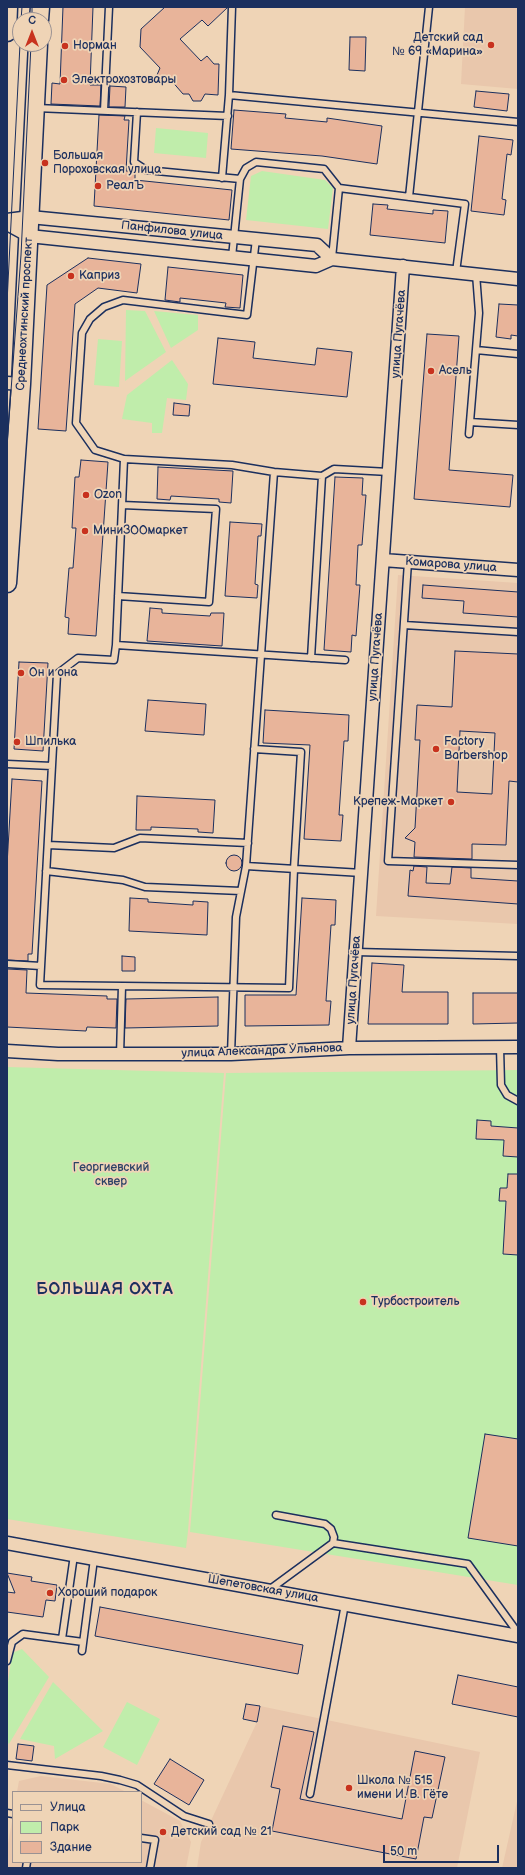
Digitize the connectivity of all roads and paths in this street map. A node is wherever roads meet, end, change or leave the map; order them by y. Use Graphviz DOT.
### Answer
graph roads {
  1 [pos="8,7"];
  2 [pos="109,7"];
  3 [pos="232,7"];
  4 [pos="429,7"];
  5 [pos="7,32"];
  6 [pos="38,52"];
  7 [pos="229,95"];
  8 [pos="35,108"];
  9 [pos="104,111"];
  10 [pos="137,112"];
  11 [pos="418,113"];
  12 [pos="228,116"];
  13 [pos="518,122"];
  14 [pos="222,178"];
  15 [pos="240,179"];
  16 [pos="340,188"];
  17 [pos="409,197"];
  18 [pos="30,217"];
  19 [pos="7,220"];
  20 [pos="7,224"];
  21 [pos="29,236"];
  22 [pos="234,237"];
  23 [pos="256,239"];
  24 [pos="232,257"];
  25 [pos="253,259"];
  26 [pos="332,259"];
  27 [pos="403,266"];
  28 [pos="456,272"];
  29 [pos="476,274"];
  30 [pos="518,279"];
  31 [pos="476,350"];
  32 [pos="518,354"];
  33 [pos="14,384"];
  34 [pos="470,422"];
  35 [pos="518,425"];
  36 [pos="469,434"];
  37 [pos="124,459"];
  38 [pos="274,472"];
  39 [pos="389,472"];
  40 [pos="322,476"];
  41 [pos="122,505"];
  42 [pos="383,560"];
  43 [pos="408,562"];
  44 [pos="518,570"];
  45 [pos="7,583"];
  46 [pos="118,596"];
  47 [pos="404,625"];
  48 [pos="518,632"];
  49 [pos="116,645"];
  50 [pos="261,654"];
  51 [pos="311,658"];
  52 [pos="345,660"];
  53 [pos="254,749"];
  54 [pos="7,764"];
  55 [pos="52,766"];
  56 [pos="248,843"];
  57 [pos="48,845"];
  58 [pos="518,865"];
  59 [pos="246,866"];
  60 [pos="294,869"];
  61 [pos="46,871"];
  62 [pos="362,873"];
  63 [pos="241,891"];
  64 [pos="356,952"];
  65 [pos="518,956"];
  66 [pos="7,964"];
  67 [pos="41,966"];
  68 [pos="122,986"];
  69 [pos="233,988"];
  70 [pos="500,1047"];
  71 [pos="518,1047"];
  72 [pos="350,1048"];
  73 [pos="7,1051"];
  74 [pos="231,1054"];
  75 [pos="120,1055"];
  76 [pos="518,1101"];
  77 [pos="276,1515"];
  78 [pos="7,1543"];
  79 [pos="333,1543"];
  80 [pos="74,1555"];
  81 [pos="94,1559"];
  82 [pos="269,1590"];
  83 [pos="346,1604"];
  84 [pos="518,1634"];
  85 [pos="62,1639"];
  86 [pos="83,1642"];
  87 [pos="82,1651"];
  88 [pos="7,1662"];
  89 [pos="7,1765"];
  90 [pos="310,1794"];
  91 [pos="209,1824"];
  92 [pos="142,1838"];
  93 [pos="150,1868"];
  1 -- 5 [label="main road"];
  2 -- 9 [label="lane"];
  3 -- 7 [label="lane"];
  4 -- 11 [label="lane"];
  6 -- 8 [label="main road, Среднеохтинский проспект"];
  7 -- 11 [label="lane"];
  7 -- 12 [label="lane"];
  8 -- 9 [label="lane"];
  8 -- 18 [label="main road, Среднеохтинский проспект"];
  9 -- 10 [label="lane"];
  10 -- 12 [label="lane"];
  10 -- 14 [label="lane"];
  11 -- 13 [label="lane"];
  11 -- 17 [label="lane"];
  12 -- 14 [label="lane"];
  14 -- 15 [label="lane"];
  15 -- 16 [label="lane"];
  15 -- 22 [label="lane"];
  16 -- 17 [label="lane"];
  16 -- 26 [label="lane"];
  17 -- 28 [label="lane"];
  18 -- 19 [label="street, Панфилова улица"];
  18 -- 21 [label="main road, Среднеохтинский проспект"];
  18 -- 22 [label="street, Панфилова улица"];
  20 -- 21 [label="street, Панфилова улица"];
  21 -- 24 [label="street, Панфилова улица"];
  21 -- 33 [label="main road, Среднеохтинский проспект"];
  22 -- 23 [label="street, Панфилова улица"];
  22 -- 24 [label="lane"];
  23 -- 25 [label="lane"];
  23 -- 26 [label="street, Панфилова улица"];
  24 -- 25 [label="street, Панфилова улица"];
  25 -- 26 [label="street, Панфилова улица"];
  25 -- 37 [label="lane"];
  26 -- 27 [label="street, Панфилова улица"];
  27 -- 28 [label="street, Панфилова улица"];
  27 -- 39 [label="street, улица Пугачёва"];
  28 -- 29 [label="street, Панфилова улица"];
  29 -- 30 [label="street, Панфилова улица"];
  29 -- 31 [label="lane"];
  31 -- 32 [label="lane"];
  31 -- 34 [label="lane"];
  33 -- 45 [label="main road, Среднеохтинский проспект"];
  34 -- 35 [label="lane"];
  34 -- 36 [label="lane"];
  37 -- 38 [label="lane"];
  37 -- 41 [label="lane"];
  38 -- 40 [label="lane"];
  38 -- 50 [label="lane"];
  39 -- 40 [label="lane"];
  39 -- 42 [label="street, улица Пугачёва"];
  40 -- 51 [label="lane"];
  41 -- 46 [label="lane"];
  41 -- 46 [label="lane"];
  42 -- 43 [label="street, Комарова улица"];
  42 -- 62 [label="street, улица Пугачёва"];
  43 -- 44 [label="street, Комарова улица"];
  43 -- 47 [label="lane"];
  46 -- 49 [label="lane"];
  47 -- 48 [label="lane"];
  47 -- 58 [label="lane"];
  49 -- 50 [label="lane"];
  49 -- 55 [label="lane"];
  50 -- 51 [label="lane"];
  50 -- 53 [label="lane"];
  51 -- 52 [label="lane"];
  53 -- 56 [label="lane"];
  53 -- 60 [label="lane"];
  54 -- 55 [label="lane"];
  55 -- 57 [label="lane"];
  56 -- 57 [label="lane"];
  56 -- 59 [label="lane"];
  57 -- 61 [label="lane"];
  59 -- 60 [label="lane"];
  59 -- 63 [label="lane"];
  60 -- 62 [label="lane"];
  60 -- 69 [label="lane"];
  61 -- 63 [label="lane"];
  61 -- 67 [label="lane"];
  62 -- 64 [label="street, улица Пугачёва"];
  63 -- 69 [label="lane"];
  64 -- 65 [label="lane"];
  64 -- 72 [label="street, улица Пугачёва"];
  66 -- 67 [label="lane"];
  67 -- 68 [label="lane"];
  68 -- 69 [label="lane"];
  68 -- 75 [label="lane"];
  69 -- 74 [label="lane"];
  70 -- 71 [label="street, улица Александра Ульянова"];
  70 -- 72 [label="street, улица Александра Ульянова"];
  70 -- 76 [label="lane"];
  72 -- 74 [label="street, улица Александра Ульянова"];
  73 -- 75 [label="street, улица Александра Ульянова"];
  74 -- 75 [label="street, улица Александра Ульянова"];
  77 -- 79 [label="lane"];
  78 -- 80 [label="street, Шепетовская улица"];
  79 -- 82 [label="lane"];
  79 -- 84 [label="lane"];
  80 -- 81 [label="street, Шепетовская улица"];
  80 -- 85 [label="lane"];
  81 -- 82 [label="street, Шепетовская улица"];
  81 -- 86 [label="lane"];
  82 -- 83 [label="street, Шепетовская улица"];
  83 -- 84 [label="street, Шепетовская улица"];
  83 -- 90 [label="lane"];
  85 -- 86 [label="lane"];
  85 -- 88 [label="lane"];
  86 -- 87 [label="lane"];
  89 -- 91 [label="lane"];
  92 -- 93 [label="lane"];
}
